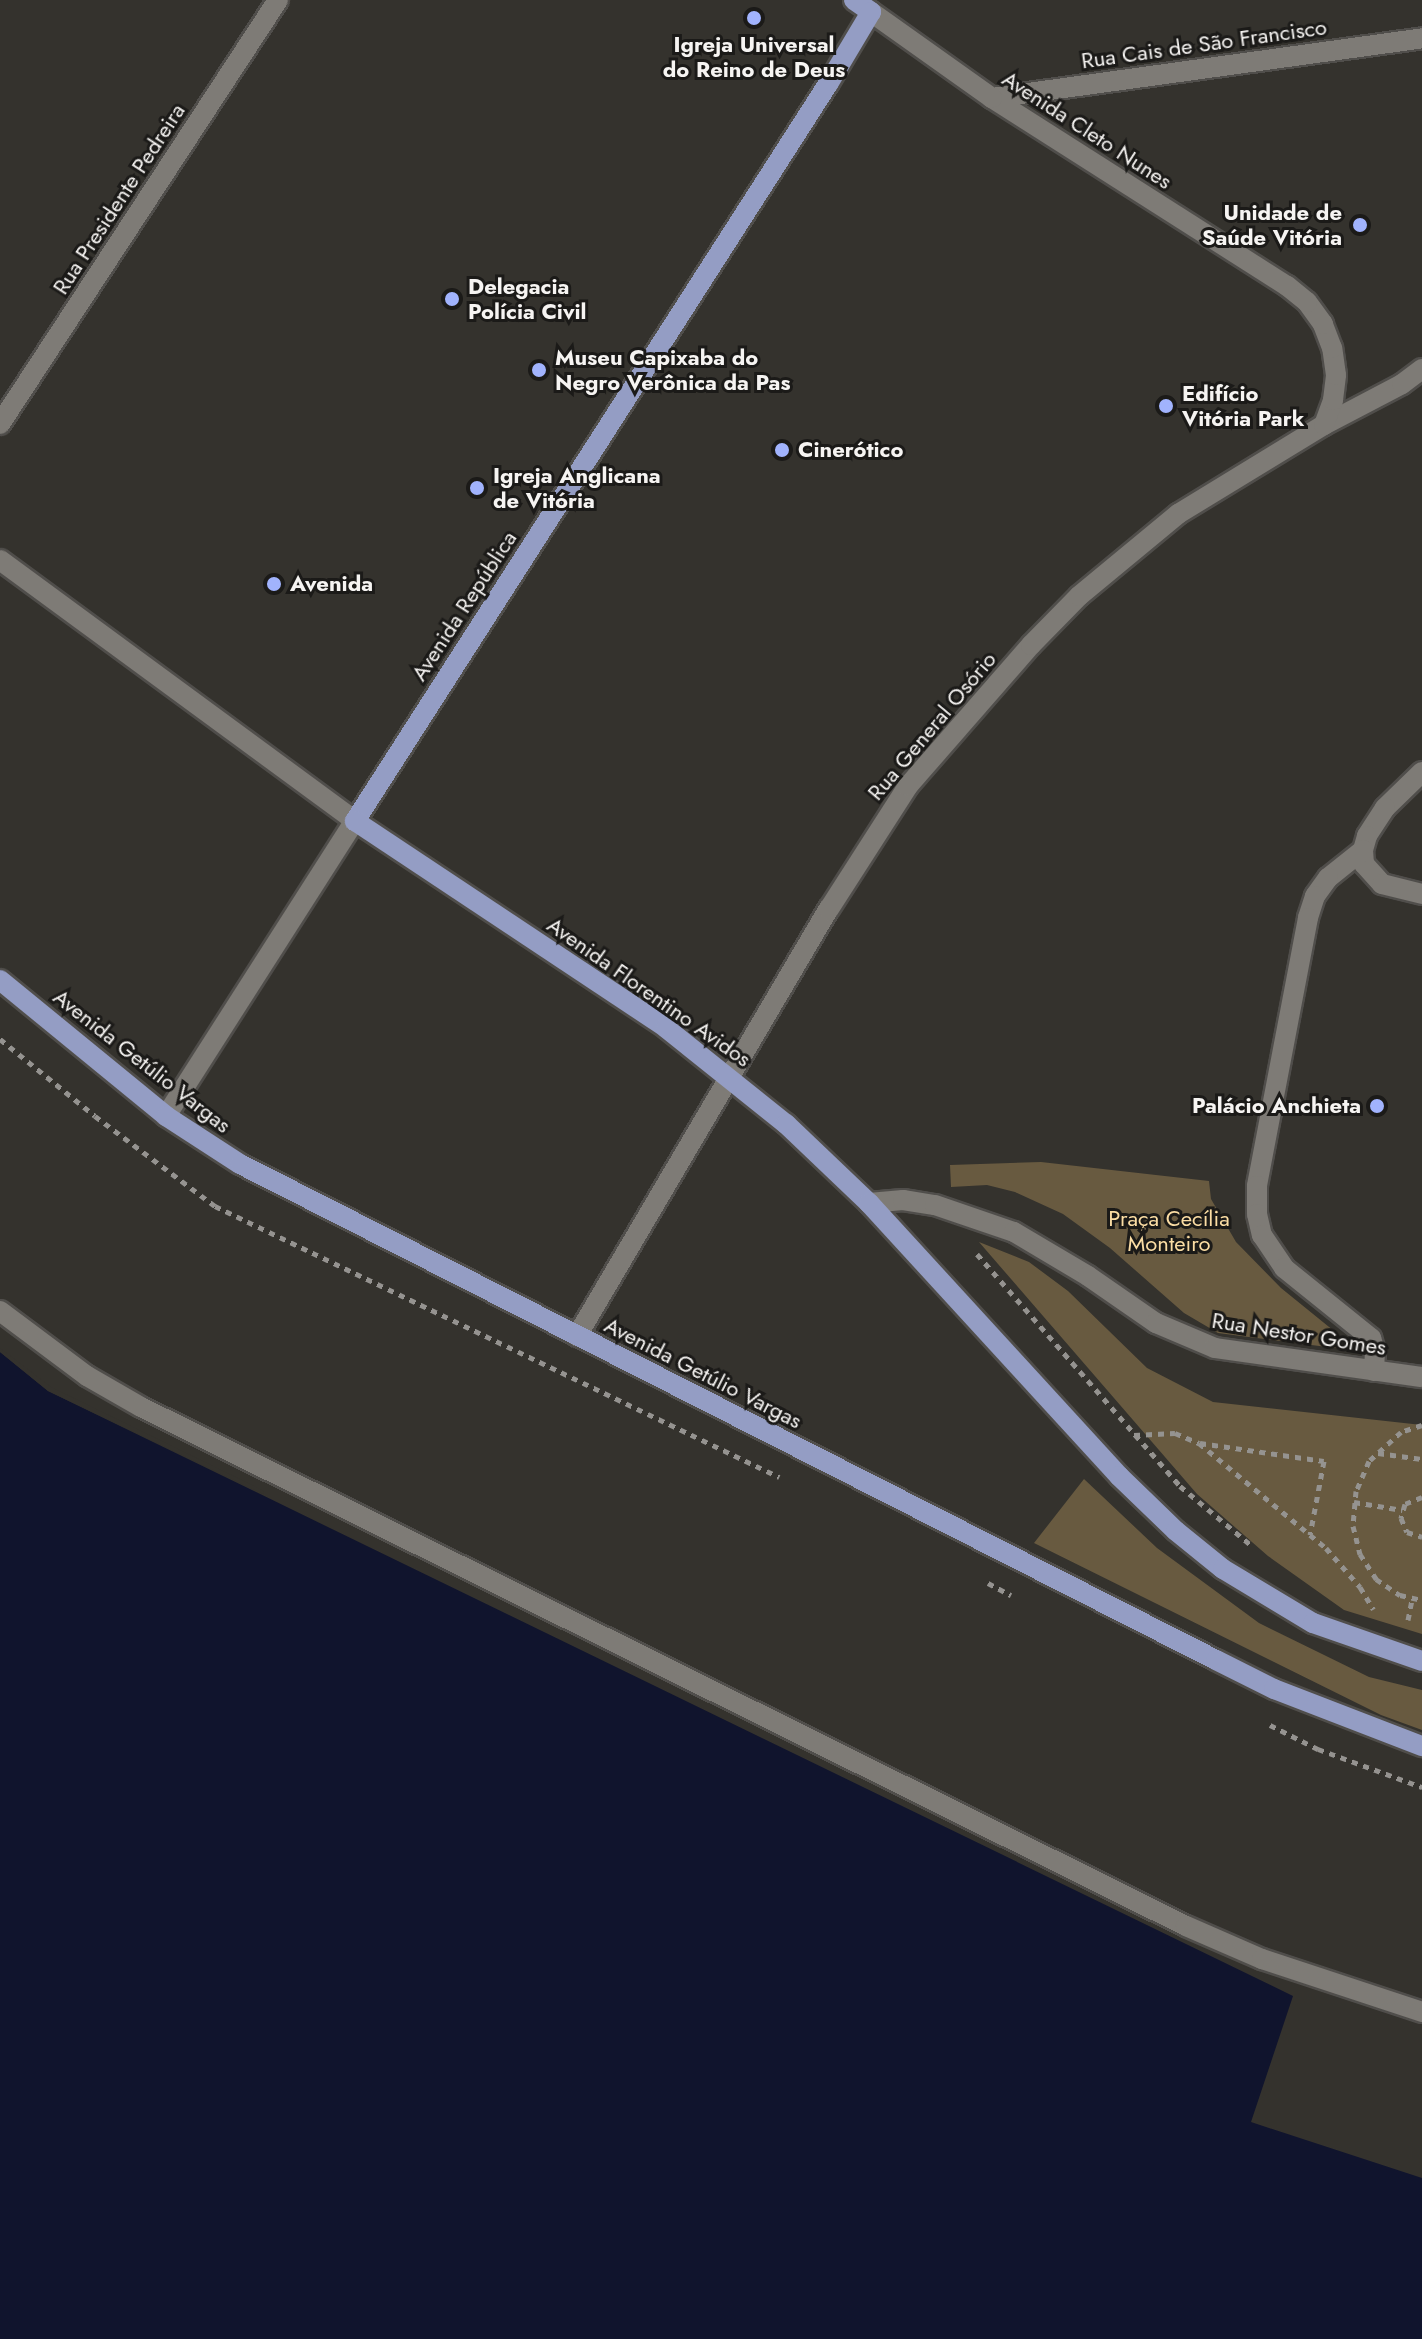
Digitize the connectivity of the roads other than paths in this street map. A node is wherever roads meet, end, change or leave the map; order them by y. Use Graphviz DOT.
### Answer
graph roads {
  1 [pos="278,0"];
  2 [pos="854,0"];
  3 [pos="875,6"];
  4 [pos="1422,38"];
  5 [pos="992,98"];
  6 [pos="1422,369"];
  7 [pos="0,424"];
  8 [pos="1324,425"];
  9 [pos="0,560"];
  10 [pos="1422,772"];
  11 [pos="355,821"];
  12 [pos="1363,850"];
  13 [pos="1422,894"];
  14 [pos="0,980"];
  15 [pos="732,1078"];
  16 [pos="166,1116"];
  17 [pos="869,1203"];
  18 [pos="0,1311"];
  19 [pos="577,1336"];
  20 [pos="1374,1371"];
  21 [pos="1422,1377"];
  22 [pos="1415,1660"];
  23 [pos="1422,1746"];
  24 [pos="1422,2012"];
  1 -- 7 [label="street, Rua Presidente Pedreira"];
  2 -- 3 [label="main road, Avenida Cleto Nunes"];
  3 -- 5 [label="street, Avenida Cleto Nunes"];
  3 -- 11 [label="main road, Avenida República"];
  4 -- 5 [label="street, Rua Cais de São Francisco"];
  5 -- 8 [label="street, Avenida Cleto Nunes"];
  6 -- 8 [label="street, Rua General Osório"];
  8 -- 15 [label="street, Rua General Osório"];
  9 -- 11 [label="street, Avenida Florentino Avidos"];
  10 -- 12 [label="street"];
  11 -- 15 [label="main road, Avenida Florentino Avidos"];
  11 -- 16 [label="street, Avenida República"];
  12 -- 13 [label="street"];
  12 -- 20 [label="street"];
  14 -- 16 [label="main road, Avenida Getúlio Vargas"];
  15 -- 17 [label="main road, Avenida Florentino Avidos"];
  15 -- 19 [label="street, Rua General Osório"];
  16 -- 19 [label="main road, Avenida Getúlio Vargas"];
  17 -- 20 [label="street, Rua Nestor Gomes"];
  17 -- 22 [label="main road, Avenida Florentino Avidos"];
  18 -- 24 [label="street"];
  19 -- 23 [label="main road, Avenida Getúlio Vargas"];
  20 -- 21 [label="street, Rua Nestor Gomes"];
}
